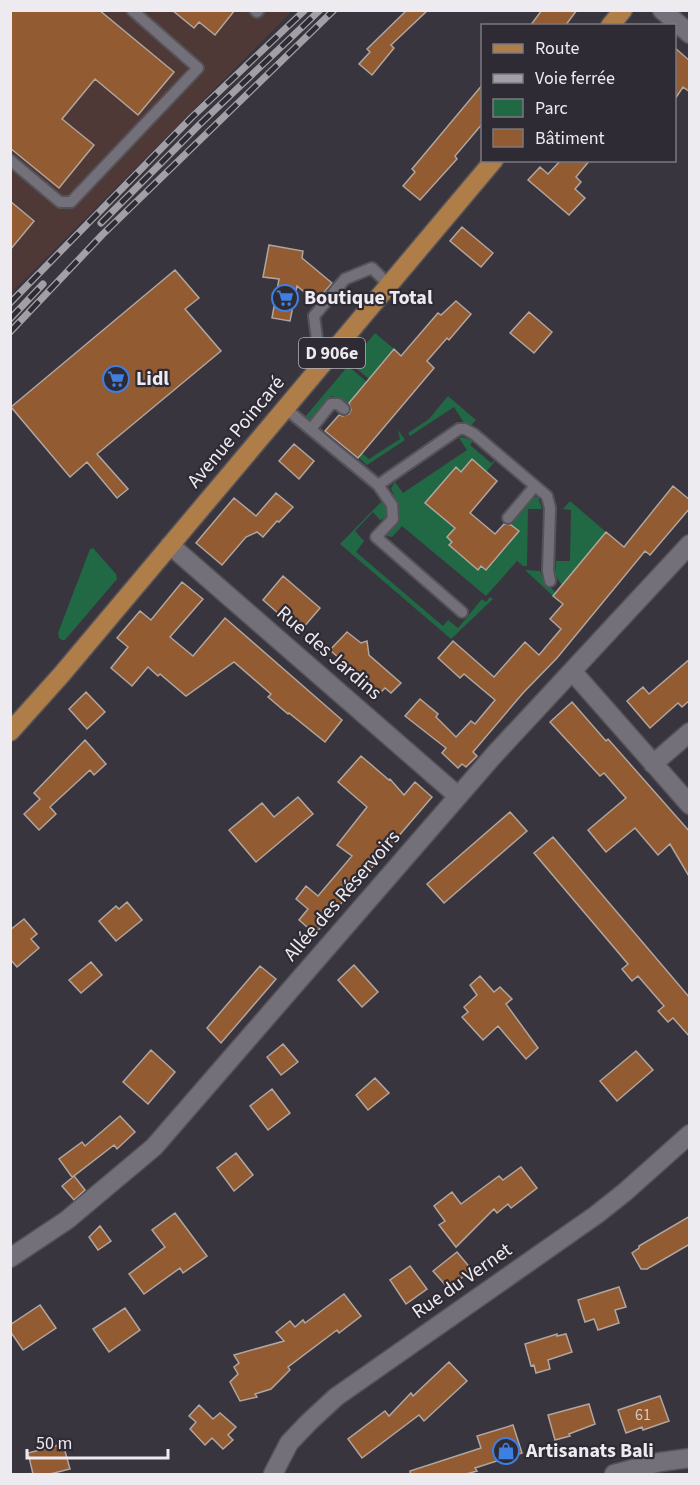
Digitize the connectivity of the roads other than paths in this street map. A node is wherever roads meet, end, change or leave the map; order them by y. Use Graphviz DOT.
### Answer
graph roads {
  1 [pos="132,10"];
  2 [pos="623,10"];
  3 [pos="662,10"];
  4 [pos="612,24"];
  5 [pos="690,34"];
  6 [pos="10,160"];
  7 [pos="493,162"];
  8 [pos="389,285"];
  9 [pos="326,360"];
  10 [pos="285,408"];
  11 [pos="344,409"];
  12 [pos="311,429"];
  13 [pos="378,485"];
  14 [pos="535,486"];
  15 [pos="508,518"];
  16 [pos="690,544"];
  17 [pos="170,545"];
  18 [pos="550,581"];
  19 [pos="462,612"];
  20 [pos="572,671"];
  21 [pos="10,732"];
  22 [pos="690,732"];
  23 [pos="653,764"];
  24 [pos="458,796"];
  25 [pos="690,805"];
  26 [pos="690,1134"];
  27 [pos="10,1258"];
  28 [pos="690,1458"];
  29 [pos="273,1474"];
  30 [pos="614,1474"];
  1 -- 6 [label="lane"];
  2 -- 4 [label="main road"];
  3 -- 5 [label="street"];
  7 -- 8 [label="main road, Avenue Poincaré / D 906e"];
  8 -- 9 [label="main road, Avenue Poincaré / D 906e"];
  8 -- 9 [label="lane"];
  9 -- 10 [label="main road, Avenue Poincaré / D 906e"];
  10 -- 12 [label="lane"];
  10 -- 17 [label="main road, Avenue Poincaré / D 906e"];
  11 -- 12 [label="lane"];
  12 -- 13 [label="lane"];
  13 -- 14 [label="lane"];
  13 -- 19 [label="lane"];
  14 -- 15 [label="lane"];
  14 -- 18 [label="lane"];
  16 -- 20 [label="street, Allée des Réservoirs"];
  17 -- 21 [label="main road, Avenue Poincaré / D 906e"];
  17 -- 24 [label="street, Rue des Jardins"];
  20 -- 23 [label="street"];
  20 -- 24 [label="street, Allée des Réservoirs"];
  22 -- 23 [label="street"];
  23 -- 25 [label="street"];
  24 -- 27 [label="street, Allée des Réservoirs"];
  26 -- 29 [label="street, Rue du Vernet"];
  28 -- 30 [label="street"];
}
